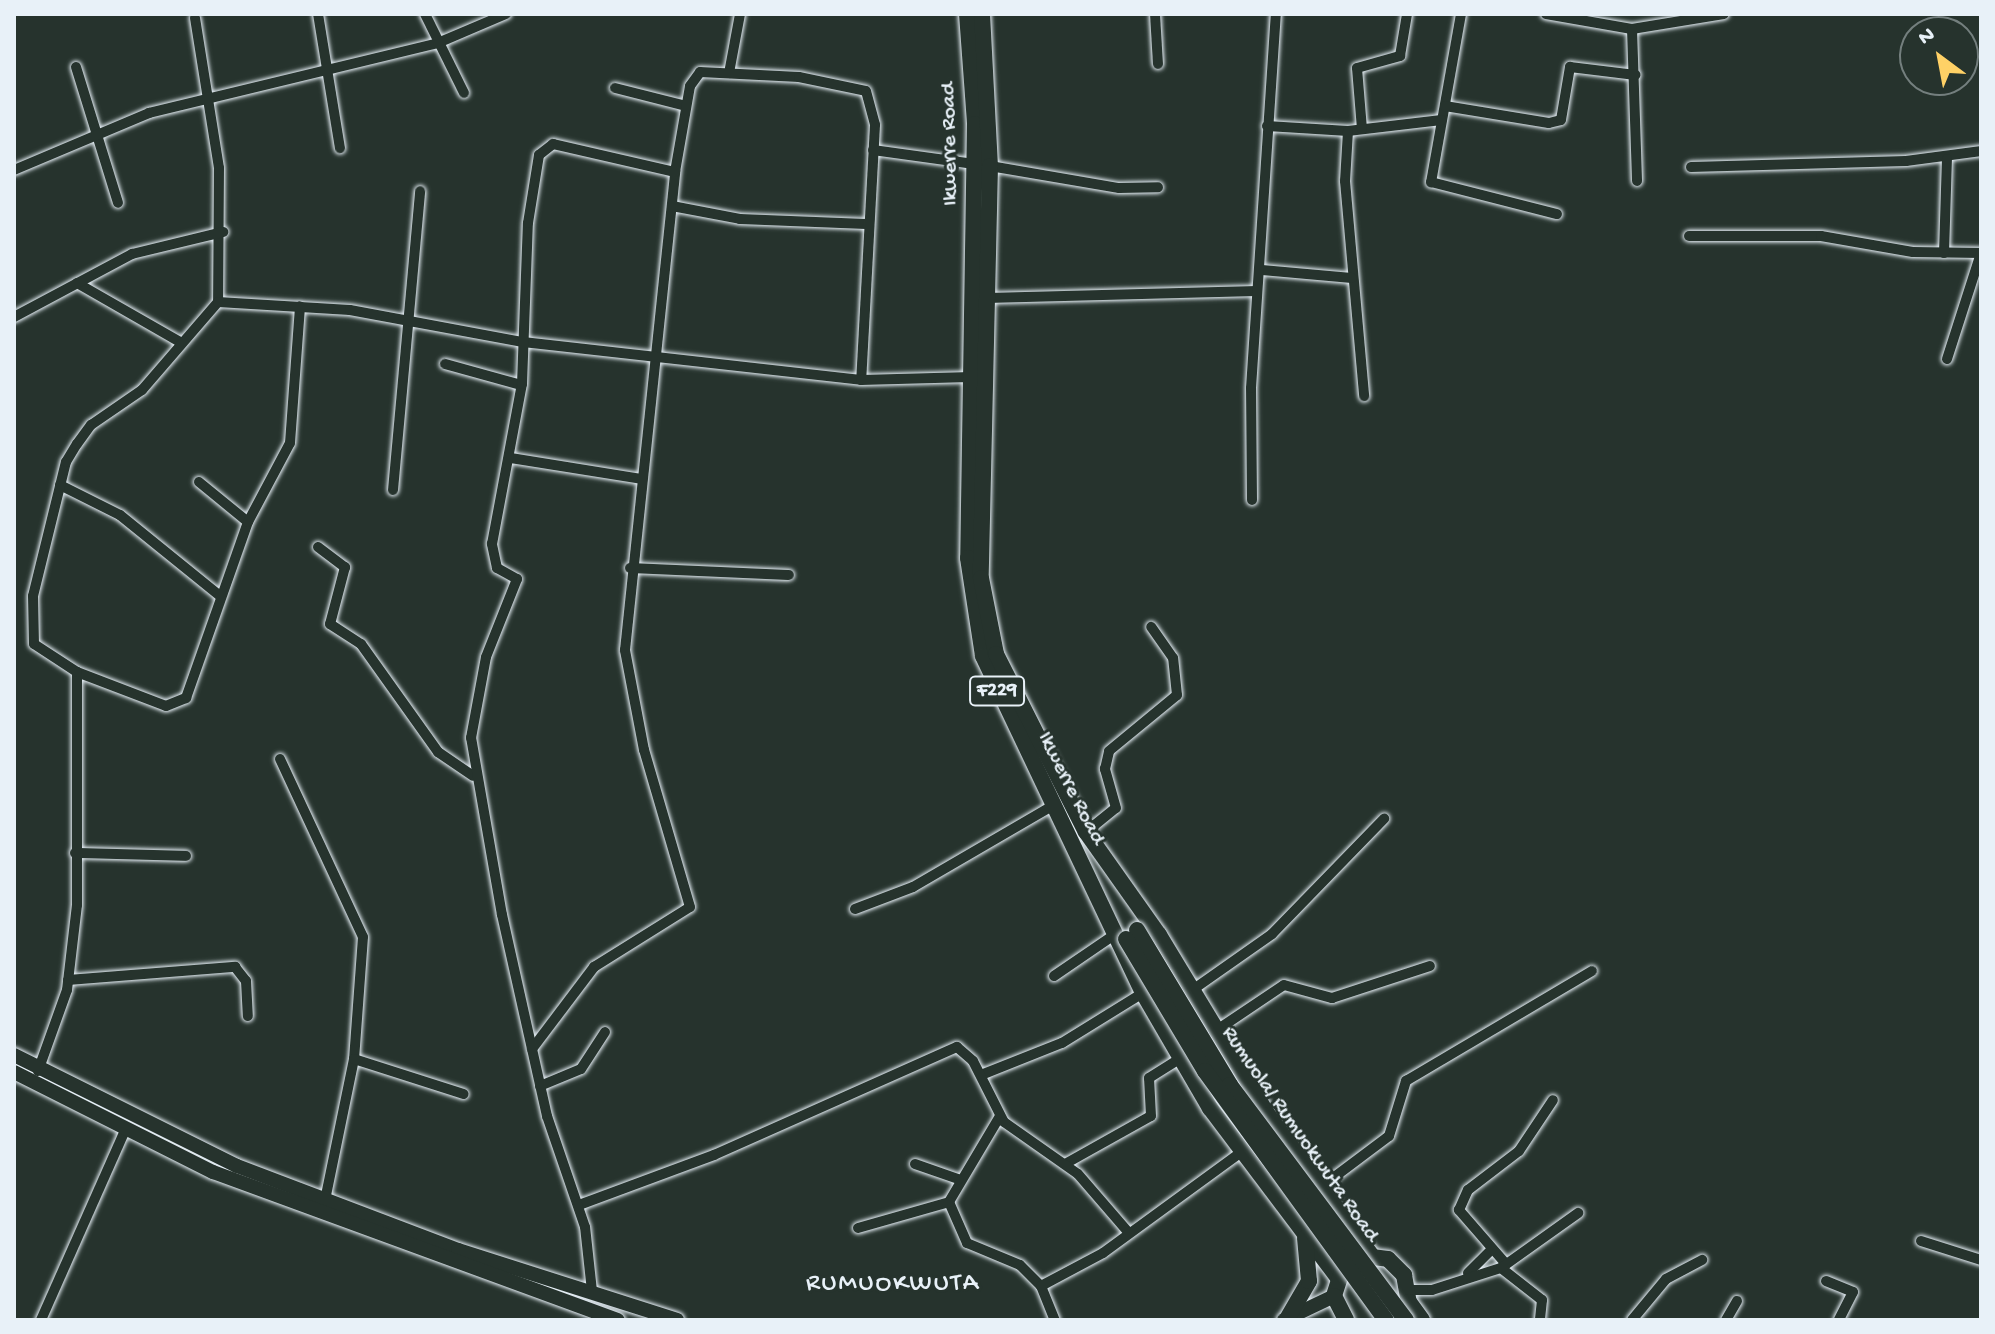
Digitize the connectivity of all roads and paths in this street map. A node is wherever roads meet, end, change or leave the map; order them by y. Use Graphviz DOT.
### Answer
graph roads {
  1 [pos="318,14"];
  2 [pos="425,14"];
  3 [pos="506,14"];
  4 [pos="740,14"];
  5 [pos="967,14"];
  6 [pos="982,14"];
  7 [pos="1155,14"];
  8 [pos="1276,14"];
  9 [pos="1407,14"];
  10 [pos="1461,14"];
  11 [pos="1546,14"];
  12 [pos="1724,14"];
  13 [pos="195,18"];
  14 [pos="1632,29"];
  15 [pos="438,43"];
  16 [pos="1158,64"];
  17 [pos="76,67"];
  18 [pos="329,72"];
  19 [pos="729,73"];
  20 [pos="1636,75"];
  21 [pos="615,88"];
  22 [pos="464,93"];
  23 [pos="213,99"];
  24 [pos="686,106"];
  25 [pos="1445,106"];
  26 [pos="1441,120"];
  27 [pos="1267,126"];
  28 [pos="1362,129"];
  29 [pos="1348,131"];
  30 [pos="96,140"];
  31 [pos="340,148"];
  32 [pos="873,150"];
  33 [pos="1981,151"];
  34 [pos="1947,159"];
  35 [pos="982,165"];
  36 [pos="1691,167"];
  37 [pos="14,170"];
  38 [pos="675,172"];
  39 [pos="1637,181"];
  40 [pos="1158,187"];
  41 [pos="420,191"];
  42 [pos="118,203"];
  43 [pos="672,206"];
  44 [pos="1557,214"];
  45 [pos="866,224"];
  46 [pos="223,232"];
  47 [pos="1689,236"];
  48 [pos="1944,253"];
  49 [pos="1981,253"];
  50 [pos="1262,270"];
  51 [pos="1352,278"];
  52 [pos="77,283"];
  53 [pos="1257,291"];
  54 [pos="987,298"];
  55 [pos="218,302"];
  56 [pos="300,306"];
  57 [pos="14,317"];
  58 [pos="410,320"];
  59 [pos="180,342"];
  60 [pos="523,342"];
  61 [pos="660,356"];
  62 [pos="1947,359"];
  63 [pos="445,364"];
  64 [pos="971,377"];
  65 [pos="861,380"];
  66 [pos="521,385"];
  67 [pos="1364,396"];
  68 [pos="511,458"];
  69 [pos="642,479"];
  70 [pos="199,482"];
  71 [pos="60,485"];
  72 [pos="393,490"];
  73 [pos="1252,500"];
  74 [pos="248,522"];
  75 [pos="318,547"];
  76 [pos="630,568"];
  77 [pos="789,575"];
  78 [pos="220,596"];
  79 [pos="1151,627"];
  80 [pos="77,672"];
  81 [pos="280,759"];
  82 [pos="473,776"];
  83 [pos="1054,805"];
  84 [pos="1384,819"];
  85 [pos="1086,832"];
  86 [pos="75,853"];
  87 [pos="186,856"];
  88 [pos="1113,873"];
  89 [pos="855,909"];
  90 [pos="1125,935"];
  91 [pos="1430,966"];
  92 [pos="1592,971"];
  93 [pos="1054,976"];
  94 [pos="68,980"];
  95 [pos="1191,991"];
  96 [pos="1143,993"];
  97 [pos="248,1016"];
  98 [pos="605,1032"];
  99 [pos="1214,1032"];
  100 [pos="532,1049"];
  101 [pos="14,1055"];
  102 [pos="1181,1058"];
  103 [pos="354,1059"];
  104 [pos="14,1072"];
  105 [pos="981,1075"];
  106 [pos="35,1076"];
  107 [pos="540,1086"];
  108 [pos="464,1094"];
  109 [pos="1553,1100"];
  110 [pos="1000,1116"];
  111 [pos="125,1130"];
  112 [pos="1243,1151"];
  113 [pos="915,1164"];
  114 [pos="1065,1164"];
  115 [pos="958,1179"];
  116 [pos="1321,1187"];
  117 [pos="325,1200"];
  118 [pos="949,1202"];
  119 [pos="579,1205"];
  120 [pos="1578,1213"];
  121 [pos="858,1228"];
  122 [pos="1303,1229"];
  123 [pos="1128,1232"];
  124 [pos="1921,1241"];
  125 [pos="1491,1250"];
  126 [pos="1372,1256"];
  127 [pos="1702,1260"];
  128 [pos="1981,1260"];
  129 [pos="1504,1266"];
  130 [pos="1468,1273"];
  131 [pos="1338,1278"];
  132 [pos="1826,1281"];
  133 [pos="1041,1286"];
  134 [pos="592,1291"];
  135 [pos="1334,1296"];
  136 [pos="1409,1296"];
  137 [pos="1737,1301"];
  138 [pos="41,1320"];
  139 [pos="618,1320"];
  140 [pos="677,1320"];
  141 [pos="1055,1320"];
  142 [pos="1286,1320"];
  143 [pos="1346,1320"];
  144 [pos="1386,1320"];
  145 [pos="1397,1320"];
  146 [pos="1406,1320"];
  147 [pos="1422,1320"];
  148 [pos="1540,1320"];
  149 [pos="1632,1320"];
  150 [pos="1726,1320"];
  151 [pos="1839,1320"];
  1 -- 18 [label="street"];
  2 -- 15 [label="street"];
  3 -- 15 [label="street"];
  4 -- 19 [label="street"];
  5 -- 35 [label="main road, Ikwerre Road / F229"];
  6 -- 35 [label="main road, Ikwerre Road / F229"];
  7 -- 16 [label="street"];
  8 -- 27 [label="street"];
  9 -- 28 [label="street"];
  10 -- 25 [label="street"];
  11 -- 14 [label="street"];
  12 -- 14 [label="street"];
  13 -- 23 [label="street"];
  14 -- 20 [label="street"];
  15 -- 18 [label="street"];
  15 -- 22 [label="street"];
  17 -- 30 [label="street"];
  18 -- 23 [label="street"];
  18 -- 31 [label="street"];
  19 -- 24 [label="street"];
  19 -- 32 [label="street"];
  20 -- 25 [label="street"];
  20 -- 39 [label="street"];
  21 -- 24 [label="street"];
  23 -- 30 [label="street"];
  23 -- 46 [label="street"];
  24 -- 38 [label="street"];
  25 -- 26 [label="street"];
  26 -- 28 [label="street"];
  26 -- 44 [label="street"];
  27 -- 29 [label="street"];
  27 -- 50 [label="street"];
  28 -- 29 [label="street"];
  29 -- 51 [label="street"];
  30 -- 37 [label="street"];
  30 -- 42 [label="street"];
  32 -- 35 [label="street"];
  32 -- 45 [label="street"];
  33 -- 34 [label="street"];
  34 -- 36 [label="street"];
  34 -- 48 [label="street"];
  35 -- 40 [label="street"];
  35 -- 54 [label="main road, Ikwerre Road / F229"];
  35 -- 64 [label="main road, Ikwerre Road / F229"];
  38 -- 43 [label="street"];
  38 -- 60 [label="street"];
  41 -- 58 [label="street"];
  43 -- 45 [label="street"];
  43 -- 61 [label="street"];
  45 -- 65 [label="street"];
  46 -- 52 [label="street"];
  46 -- 55 [label="street"];
  47 -- 48 [label="street"];
  48 -- 49 [label="street"];
  49 -- 62 [label="street"];
  50 -- 51 [label="street"];
  50 -- 53 [label="street"];
  51 -- 67 [label="street"];
  52 -- 57 [label="street"];
  52 -- 59 [label="street"];
  53 -- 54 [label="street"];
  53 -- 73 [label="street"];
  54 -- 85 [label="main road, Ikwerre Road / F229"];
  55 -- 56 [label="street"];
  55 -- 59 [label="street"];
  56 -- 58 [label="street"];
  56 -- 74 [label="street"];
  58 -- 60 [label="street"];
  58 -- 72 [label="street"];
  59 -- 71 [label="street"];
  60 -- 61 [label="street"];
  60 -- 66 [label="street"];
  61 -- 65 [label="street"];
  61 -- 69 [label="street"];
  63 -- 66 [label="street"];
  64 -- 65 [label="street"];
  64 -- 83 [label="main road, Ikwerre Road / F229"];
  66 -- 68 [label="street"];
  68 -- 69 [label="street"];
  68 -- 82 [label="street"];
  69 -- 76 [label="street"];
  70 -- 74 [label="street"];
  71 -- 78 [label="street"];
  71 -- 80 [label="street"];
  74 -- 78 [label="street"];
  75 -- 82 [label="street"];
  76 -- 77 [label="street"];
  76 -- 100 [label="street"];
  78 -- 80 [label="street"];
  79 -- 85 [label="street"];
  80 -- 86 [label="street"];
  81 -- 103 [label="street"];
  82 -- 100 [label="street"];
  83 -- 89 [label="street"];
  83 -- 90 [label="main road, Ikwerre Road / F229"];
  84 -- 95 [label="street"];
  85 -- 88 [label="main road, Ikwerre Road / F229"];
  86 -- 87 [label="street"];
  86 -- 94 [label="street"];
  88 -- 90 [label="main road"];
  88 -- 95 [label="main road, Ikwerre Road / F229"];
  90 -- 93 [label="street"];
  90 -- 96 [label="main road"];
  90 -- 144 [label="main road, Rumuola/ Rumuokwuta Road, bridge"];
  90 -- 146 [label="main road, Rumuola/ Rumuokwuta Road, bridge"];
  91 -- 99 [label="street"];
  92 -- 116 [label="street"];
  94 -- 97 [label="street"];
  94 -- 106 [label="street"];
  95 -- 99 [label="main road, Ikwerre Road / F229"];
  96 -- 102 [label="main road"];
  96 -- 105 [label="street"];
  98 -- 107 [label="street"];
  99 -- 116 [label="main road, Ikwerre Road / F229"];
  100 -- 107 [label="street"];
  101 -- 106 [label="main road"];
  102 -- 112 [label="main road"];
  102 -- 114 [label="street"];
  103 -- 108 [label="street"];
  103 -- 117 [label="street"];
  104 -- 106 [label="main road"];
  105 -- 110 [label="street"];
  105 -- 119 [label="street"];
  106 -- 111 [label="main road"];
  106 -- 117 [label="main road"];
  107 -- 119 [label="street"];
  109 -- 125 [label="street"];
  110 -- 114 [label="street"];
  110 -- 115 [label="street"];
  111 -- 138 [label="street"];
  111 -- 139 [label="main road"];
  112 -- 122 [label="main road"];
  112 -- 123 [label="street"];
  113 -- 115 [label="street"];
  114 -- 123 [label="street"];
  115 -- 118 [label="street"];
  116 -- 126 [label="main road, Ikwerre Road / F229"];
  117 -- 134 [label="main road"];
  118 -- 121 [label="street"];
  118 -- 133 [label="street"];
  119 -- 134 [label="street"];
  120 -- 129 [label="street"];
  122 -- 131 [label="main road"];
  122 -- 142 [label="main road"];
  123 -- 133 [label="street"];
  124 -- 128 [label="street"];
  125 -- 129 [label="street"];
  125 -- 130 [label="street"];
  126 -- 131 [label="main road"];
  126 -- 136 [label="main road, Ikwerre Road"];
  127 -- 149 [label="street"];
  129 -- 130 [label="street"];
  129 -- 148 [label="street"];
  130 -- 136 [label="street"];
  131 -- 135 [label="main road"];
  132 -- 151 [label="street"];
  133 -- 141 [label="street"];
  134 -- 140 [label="main road"];
  135 -- 142 [label="main road"];
  135 -- 143 [label="main road"];
  136 -- 145 [label="main road"];
  136 -- 147 [label="main road"];
  137 -- 150 [label="street"];
}
